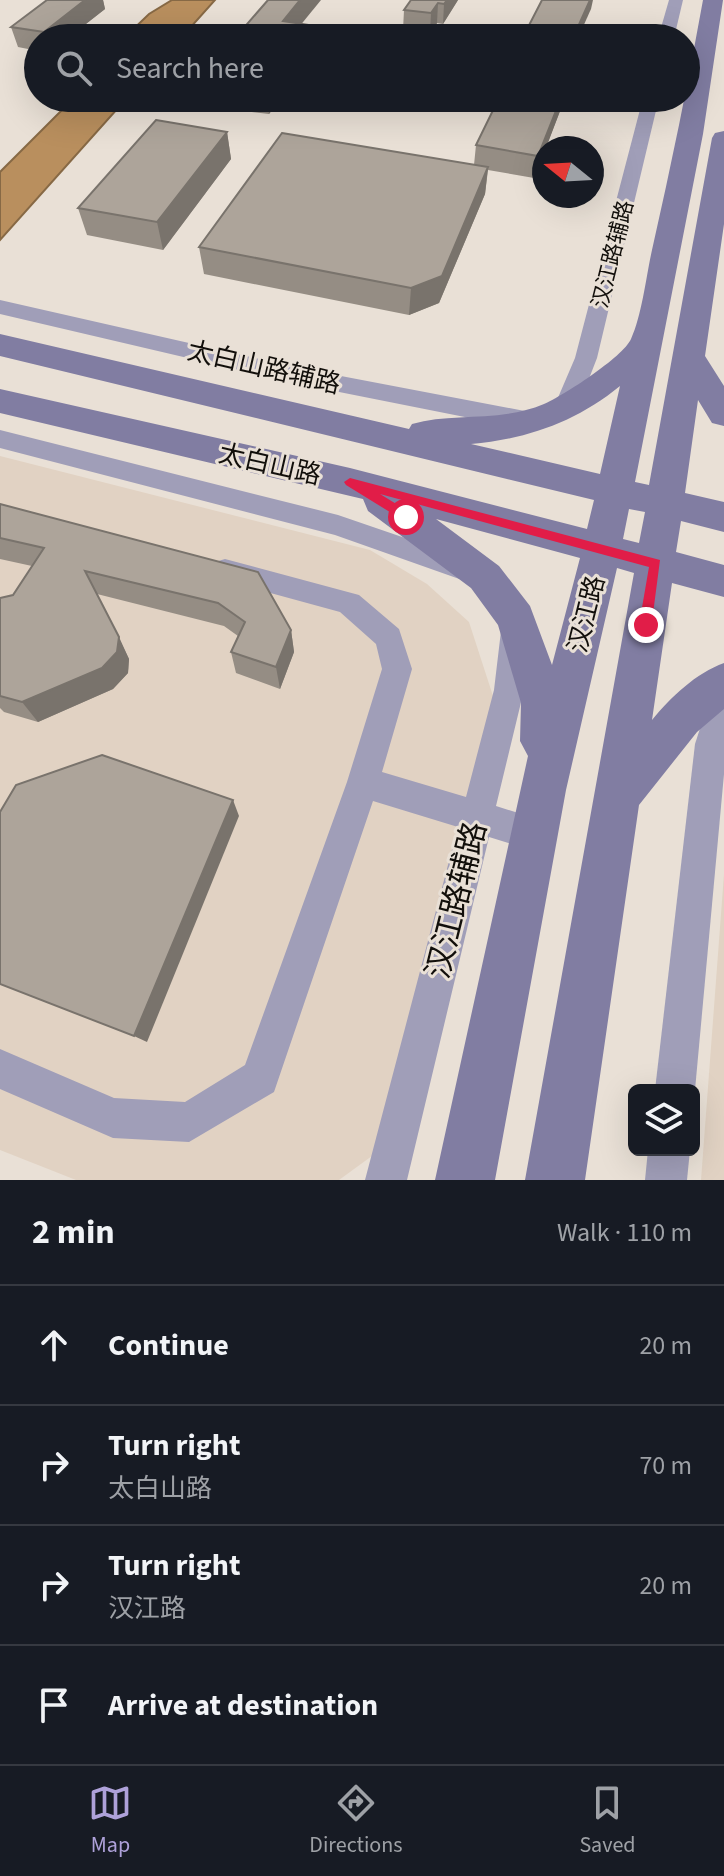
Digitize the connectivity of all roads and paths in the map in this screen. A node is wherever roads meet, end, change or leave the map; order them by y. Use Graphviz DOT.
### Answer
graph roads {
  1 [pos="676,0"];
  2 [pos="713,0"];
  3 [pos="670,24"];
  4 [pos="700,79"];
  5 [pos="648,112"];
  6 [pos="695,112"];
  7 [pos="724,138"];
  8 [pos="0,307"];
  9 [pos="0,345"];
  10 [pos="646,345"];
  11 [pos="689,357"];
  12 [pos="0,401"];
  13 [pos="566,407"];
  14 [pos="724,414"];
  15 [pos="530,421"];
  16 [pos="374,432"];
  17 [pos="0,439"];
  18 [pos="350,482"];
  19 [pos="614,490"];
  20 [pos="664,503"];
  21 [pos="724,517"];
  22 [pos="602,549"];
  23 [pos="197,563"];
  24 [pos="656,563"];
  25 [pos="485,577"];
  26 [pos="724,581"];
  27 [pos="516,618"];
  28 [pos="724,682"];
  29 [pos="724,698"];
  30 [pos="363,782"];
  31 [pos="618,796"];
  32 [pos="539,812"];
  33 [pos="476,817"];
  34 [pos="0,1069"];
  35 [pos="676,1084"];
  36 [pos="668,1156"];
  37 [pos="386,1180"];
  38 [pos="465,1180"];
  39 [pos="555,1180"];
  40 [pos="666,1180"];
  1 -- 3 [label="street"];
  2 -- 4 [label="street, 汉江路"];
  5 -- 13 [label="street, 汉江路辅路"];
  6 -- 10 [label="street, 汉江路"];
  7 -- 11 [label="street"];
  8 -- 15 [label="street, 太白山路辅路"];
  9 -- 16 [label="street, 太白山路"];
  10 -- 13 [label="street"];
  10 -- 19 [label="street, 汉江路"];
  11 -- 14 [label="street"];
  11 -- 20 [label="street"];
  12 -- 18 [label="street, 太白山路"];
  13 -- 15 [label="street"];
  15 -- 16 [label="street"];
  16 -- 19 [label="street, 太白山路"];
  17 -- 25 [label="street"];
  18 -- 22 [label="street, 太白山路"];
  18 -- 25 [label="street"];
  19 -- 20 [label="street, 太白山路"];
  19 -- 22 [label="street, 汉江路"];
  20 -- 21 [label="street, 太白山路"];
  20 -- 24 [label="street"];
  22 -- 24 [label="street, 太白山路"];
  22 -- 32 [label="street, 汉江路"];
  23 -- 30 [label="street"];
  24 -- 26 [label="street, 太白山路"];
  24 -- 31 [label="street"];
  25 -- 27 [label="street"];
  27 -- 32 [label="street"];
  27 -- 33 [label="street, 汉江路辅路"];
  28 -- 31 [label="street"];
  29 -- 35 [label="street"];
  30 -- 33 [label="street"];
  30 -- 34 [label="street"];
  31 -- 39 [label="street"];
  32 -- 33 [label="street"];
  32 -- 38 [label="street, 汉江路"];
  33 -- 37 [label="street, 汉江路辅路"];
  36 -- 40 [label="street"];
}
